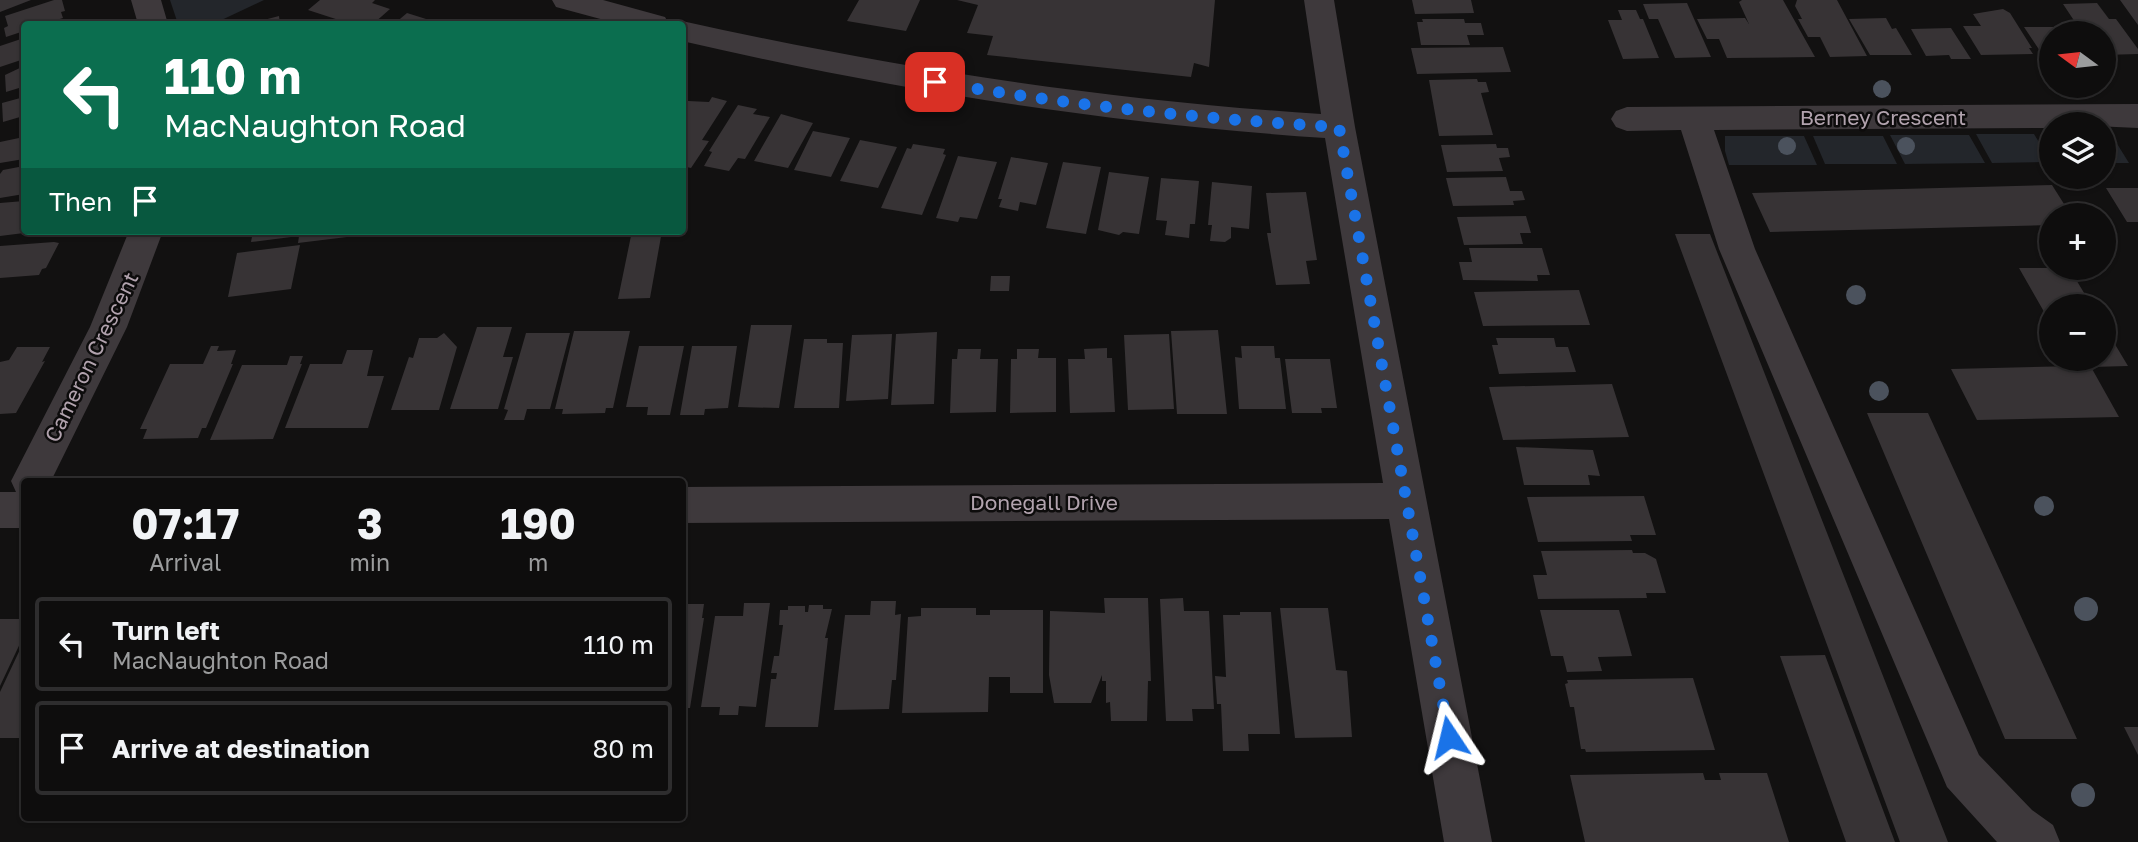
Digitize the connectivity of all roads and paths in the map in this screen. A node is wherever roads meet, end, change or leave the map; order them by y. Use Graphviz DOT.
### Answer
graph roads {
  1 [pos="146,0"];
  2 [pos="568,0"];
  3 [pos="1319,0"];
  4 [pos="152,21"];
  5 [pos="642,21"];
  6 [pos="686,32"];
  7 [pos="2138,116"];
  8 [pos="1627,119"];
  9 [pos="1694,119"];
  10 [pos="1339,127"];
  11 [pos="145,235"];
  12 [pos="31,478"];
  13 [pos="1406,501"];
  14 [pos="686,505"];
  15 [pos="1468,842"];
  16 [pos="2036,842"];
  1 -- 4 [label="street"];
  2 -- 5 [label="street"];
  3 -- 10 [label="street"];
  6 -- 10 [label="street"];
  7 -- 9 [label="street, Berney Crescent"];
  8 -- 9 [label="street, Berney Crescent"];
  9 -- 16 [label="street"];
  10 -- 13 [label="street"];
  11 -- 12 [label="street, Cameron Crescent"];
  13 -- 14 [label="street, Donegall Drive"];
  13 -- 15 [label="street"];
}
